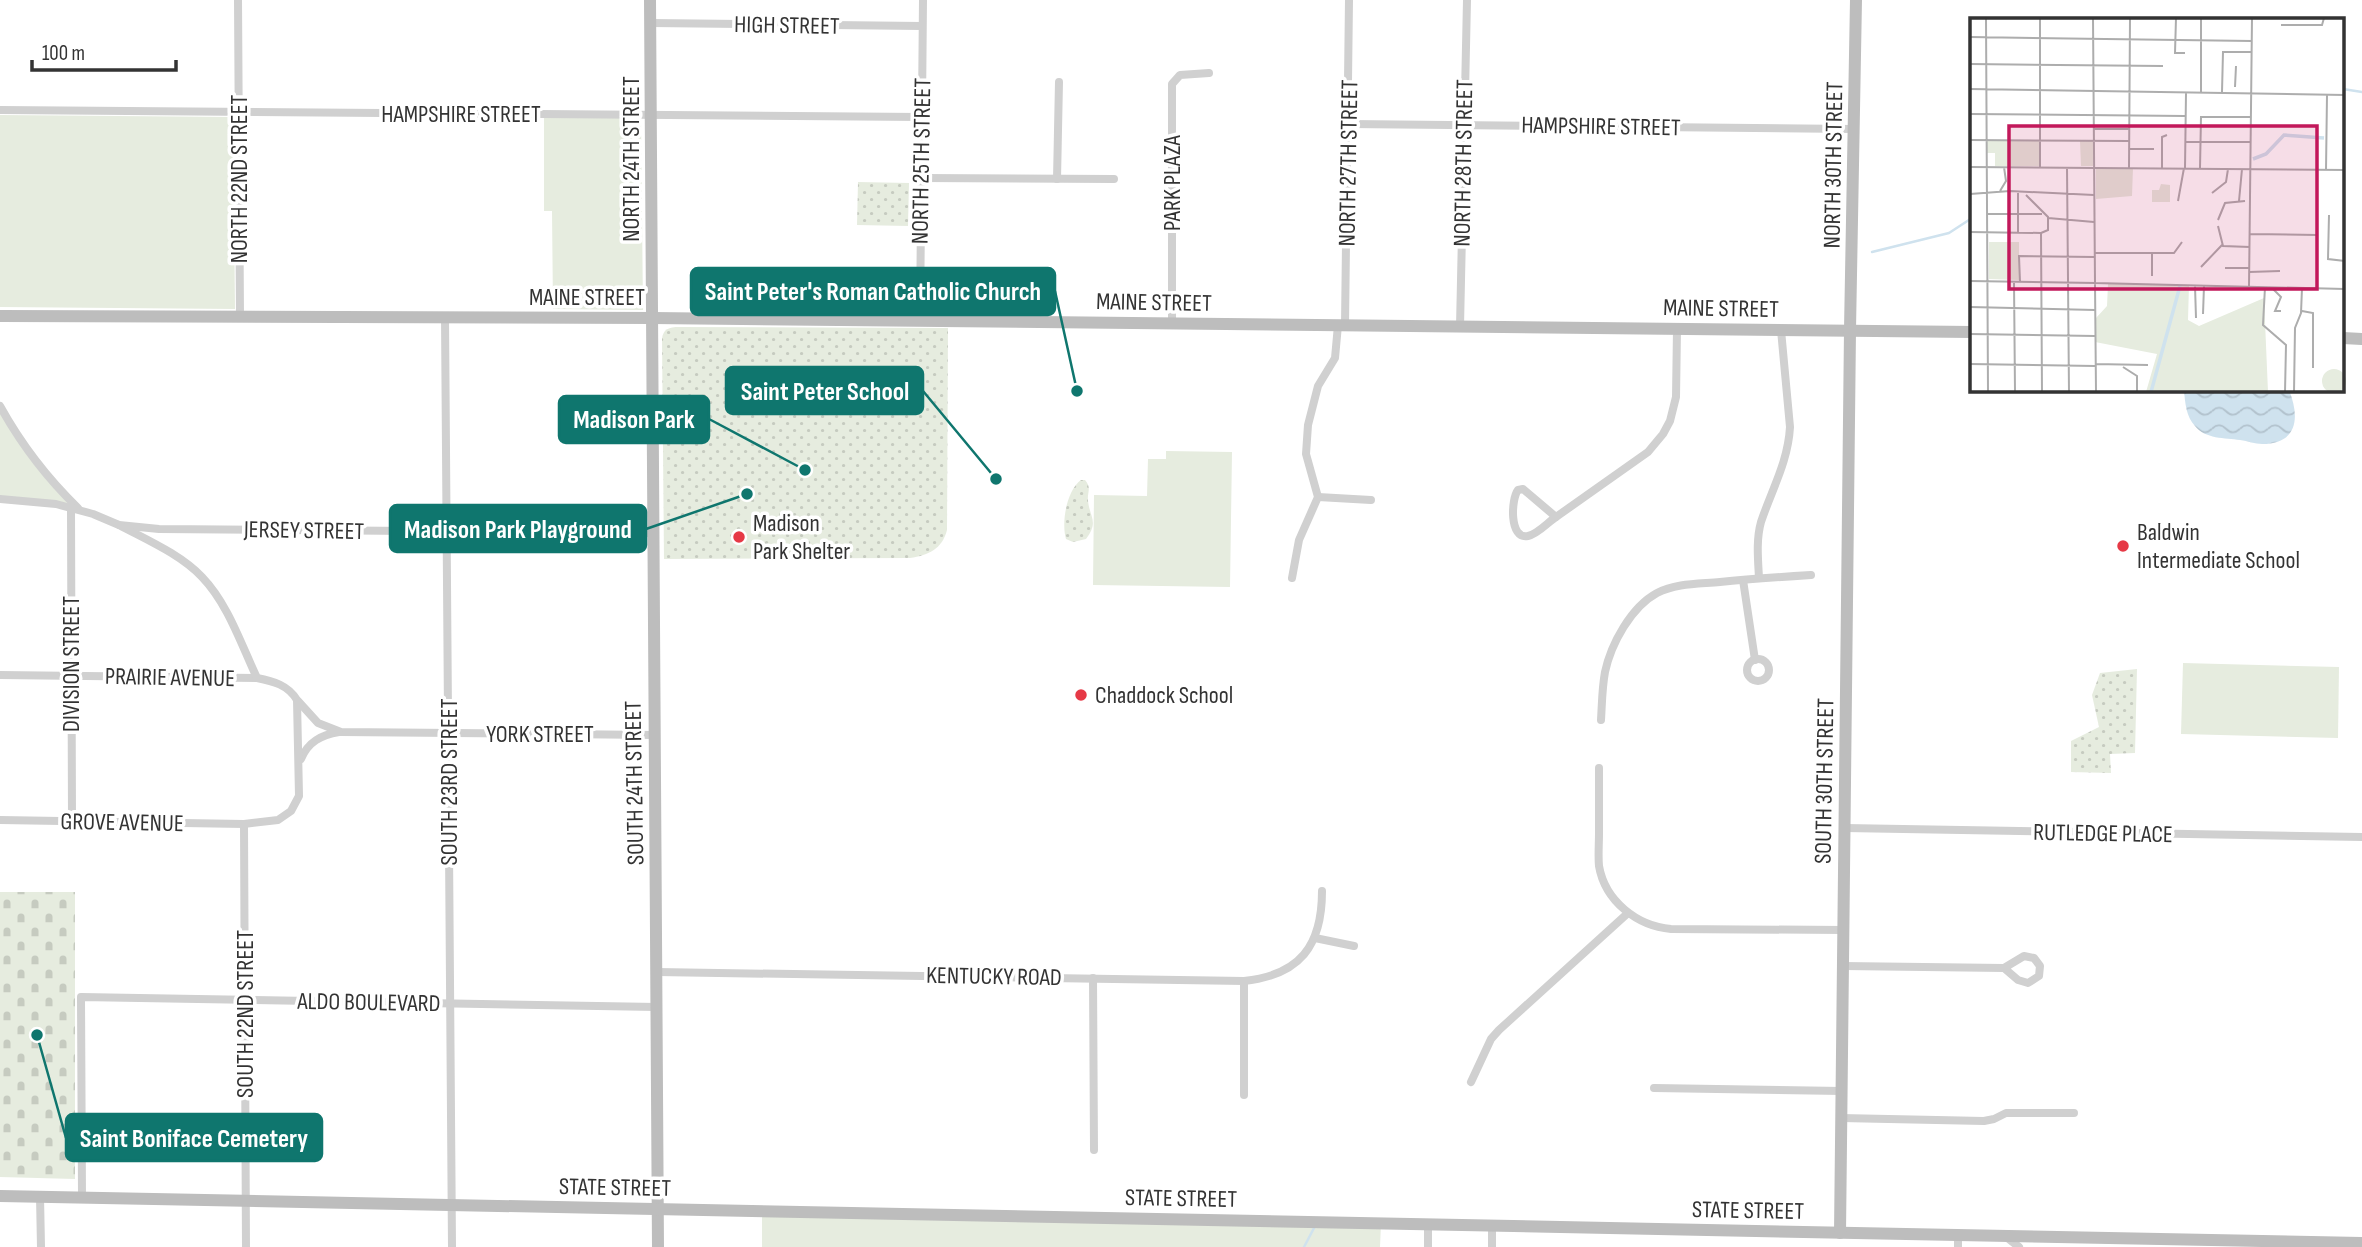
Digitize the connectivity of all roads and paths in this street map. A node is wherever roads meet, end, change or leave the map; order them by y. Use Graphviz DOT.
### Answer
graph roads {
  1 [pos="238,0"];
  2 [pos="650,0"];
  3 [pos="923,0"];
  4 [pos="1349,0"];
  5 [pos="1467,0"];
  6 [pos="1856,0"];
  7 [pos="651,23"];
  8 [pos="922,26"];
  9 [pos="1209,74"];
  10 [pos="1059,82"];
  11 [pos="0,110"];
  12 [pos="239,113"];
  13 [pos="651,116"];
  14 [pos="921,117"];
  15 [pos="1348,124"];
  16 [pos="1464,125"];
  17 [pos="1854,129"];
  18 [pos="921,178"];
  19 [pos="1057,178"];
  20 [pos="1114,179"];
  21 [pos="0,316"];
  22 [pos="240,317"];
  23 [pos="445,317"];
  24 [pos="653,318"];
  25 [pos="920,321"];
  26 [pos="1172,324"];
  27 [pos="1342,326"];
  28 [pos="1460,327"];
  29 [pos="1677,329"];
  30 [pos="1781,330"];
  31 [pos="1850,330"];
  32 [pos="1970,332"];
  33 [pos="2344,338"];
  34 [pos="2362,339"];
  35 [pos="0,406"];
  36 [pos="1318,497"];
  37 [pos="0,499"];
  38 [pos="1371,500"];
  39 [pos="75,509"];
  40 [pos="1556,517"];
  41 [pos="119,525"];
  42 [pos="447,532"];
  43 [pos="654,533"];
  44 [pos="1811,575"];
  45 [pos="1292,578"];
  46 [pos="1759,578"];
  47 [pos="1743,580"];
  48 [pos="1755,660"];
  49 [pos="0,675"];
  50 [pos="70,676"];
  51 [pos="257,678"];
  52 [pos="297,700"];
  53 [pos="1601,720"];
  54 [pos="341,732"];
  55 [pos="449,733"];
  56 [pos="654,735"];
  57 [pos="300,762"];
  58 [pos="1599,768"];
  59 [pos="0,820"];
  60 [pos="72,821"];
  61 [pos="244,824"];
  62 [pos="1845,828"];
  63 [pos="2362,837"];
  64 [pos="1322,891"];
  65 [pos="1628,913"];
  66 [pos="1844,930"];
  67 [pos="1315,939"];
  68 [pos="1354,946"];
  69 [pos="1843,966"];
  70 [pos="2004,968"];
  71 [pos="657,972"];
  72 [pos="1093,978"];
  73 [pos="1244,981"];
  74 [pos="244,1000"];
  75 [pos="451,1003"];
  76 [pos="657,1007"];
  77 [pos="1471,1082"];
  78 [pos="1654,1088"];
  79 [pos="1842,1091"];
  80 [pos="1244,1095"];
  81 [pos="2074,1112"];
  82 [pos="1841,1118"];
  83 [pos="1094,1150"];
  84 [pos="0,1196"];
  85 [pos="40,1196"];
  86 [pos="82,1197"];
  87 [pos="246,1200"];
  88 [pos="451,1204"];
  89 [pos="658,1208"];
  90 [pos="1428,1224"];
  91 [pos="1492,1226"];
  92 [pos="1840,1233"];
  93 [pos="2005,1236"];
  94 [pos="1958,1241"];
  95 [pos="2362,1243"];
  96 [pos="2243,1244"];
  97 [pos="41,1247"];
  98 [pos="246,1247"];
  99 [pos="452,1247"];
  100 [pos="658,1247"];
  101 [pos="1428,1247"];
  102 [pos="1492,1247"];
  103 [pos="2019,1247"];
  1 -- 12 [label="street, NORTH 22ND STREET"];
  2 -- 7 [label="street, NORTH 24TH STREET"];
  3 -- 8 [label="street, NORTH 25TH STREET"];
  4 -- 15 [label="street, NORTH 27TH STREET"];
  5 -- 16 [label="street, NORTH 28TH STREET"];
  6 -- 17 [label="street, NORTH 30TH STREET"];
  7 -- 8 [label="street, HIGH STREET"];
  7 -- 13 [label="street, NORTH 24TH STREET"];
  8 -- 14 [label="street, NORTH 25TH STREET"];
  9 -- 26 [label="street, PARK PLAZA"];
  10 -- 19 [label="street"];
  11 -- 12 [label="street, HAMPSHIRE STREET"];
  12 -- 13 [label="street, HAMPSHIRE STREET"];
  12 -- 22 [label="street, NORTH 22ND STREET"];
  13 -- 14 [label="street, HAMPSHIRE STREET"];
  13 -- 24 [label="street, NORTH 24TH STREET"];
  14 -- 18 [label="street, NORTH 25TH STREET"];
  15 -- 16 [label="street, HAMPSHIRE STREET"];
  15 -- 27 [label="street, NORTH 27TH STREET"];
  16 -- 17 [label="street, HAMPSHIRE STREET"];
  16 -- 28 [label="street, NORTH 28TH STREET"];
  17 -- 31 [label="street, NORTH 30TH STREET"];
  18 -- 19 [label="street"];
  18 -- 25 [label="street, NORTH 25TH STREET"];
  19 -- 20 [label="street"];
  21 -- 22 [label="street, MAINE STREET"];
  22 -- 23 [label="street, MAINE STREET"];
  23 -- 24 [label="street, MAINE STREET"];
  23 -- 42 [label="street, SOUTH 23RD STREET"];
  24 -- 25 [label="street, MAINE STREET"];
  24 -- 43 [label="street, SOUTH 24TH STREET"];
  25 -- 26 [label="street, MAINE STREET"];
  26 -- 27 [label="street, MAINE STREET"];
  27 -- 28 [label="street, MAINE STREET"];
  27 -- 36 [label="street, NORTH 27TH STREET"];
  28 -- 29 [label="street, MAINE STREET"];
  29 -- 30 [label="street, MAINE STREET"];
  29 -- 40 [label="street"];
  30 -- 31 [label="street, MAINE STREET"];
  30 -- 46 [label="street"];
  31 -- 32 [label="street, MAINE STREET"];
  31 -- 62 [label="street, SOUTH 30TH STREET"];
  33 -- 34 [label="street"];
  35 -- 39 [label="street"];
  36 -- 38 [label="street"];
  36 -- 45 [label="street"];
  37 -- 39 [label="street, JERSEY STREET"];
  39 -- 41 [label="street, JERSEY STREET"];
  39 -- 50 [label="street, DIVISION STREET"];
  40 -- 40 [label="street"];
  41 -- 42 [label="street, JERSEY STREET"];
  41 -- 51 [label="street"];
  42 -- 43 [label="street, JERSEY STREET"];
  42 -- 55 [label="street, SOUTH 23RD STREET"];
  43 -- 56 [label="street, SOUTH 24TH STREET"];
  44 -- 46 [label="street"];
  46 -- 47 [label="street"];
  47 -- 48 [label="street"];
  47 -- 53 [label="street"];
  49 -- 50 [label="street, PRAIRIE AVENUE"];
  50 -- 51 [label="street, PRAIRIE AVENUE"];
  50 -- 60 [label="street, DIVISION STREET"];
  51 -- 52 [label="street, YORK STREET"];
  52 -- 54 [label="street, YORK STREET"];
  52 -- 57 [label="street"];
  54 -- 55 [label="street, YORK STREET"];
  54 -- 57 [label="street, YORK STREET"];
  55 -- 56 [label="street, YORK STREET"];
  55 -- 75 [label="street, SOUTH 23RD STREET"];
  56 -- 71 [label="street, SOUTH 24TH STREET"];
  57 -- 61 [label="street, GROVE AVENUE"];
  58 -- 65 [label="street"];
  59 -- 60 [label="street, GROVE AVENUE"];
  60 -- 61 [label="street, GROVE AVENUE"];
  61 -- 74 [label="street, SOUTH 22ND STREET"];
  62 -- 63 [label="street, RUTLEDGE PLACE"];
  62 -- 66 [label="street, SOUTH 30TH STREET"];
  64 -- 67 [label="street, KENTUCKY ROAD"];
  65 -- 66 [label="street"];
  65 -- 77 [label="street"];
  66 -- 69 [label="street, SOUTH 30TH STREET"];
  67 -- 68 [label="street"];
  67 -- 73 [label="street, KENTUCKY ROAD"];
  69 -- 70 [label="street"];
  69 -- 79 [label="street, SOUTH 30TH STREET"];
  71 -- 72 [label="street, KENTUCKY ROAD"];
  71 -- 76 [label="street, SOUTH 24TH STREET"];
  72 -- 73 [label="street, KENTUCKY ROAD"];
  72 -- 83 [label="street"];
  73 -- 80 [label="street"];
  74 -- 75 [label="street, ALDO BOULEVARD"];
  74 -- 86 [label="street, ALDO BOULEVARD"];
  74 -- 87 [label="street, SOUTH 22ND STREET"];
  75 -- 76 [label="street, ALDO BOULEVARD"];
  75 -- 88 [label="street, SOUTH 23RD STREET"];
  76 -- 89 [label="street, SOUTH 24TH STREET"];
  78 -- 79 [label="street"];
  79 -- 82 [label="street, SOUTH 30TH STREET"];
  81 -- 82 [label="street"];
  82 -- 92 [label="street, SOUTH 30TH STREET"];
  84 -- 85 [label="street, STATE STREET"];
  85 -- 86 [label="street, STATE STREET"];
  85 -- 97 [label="street"];
  86 -- 87 [label="street, STATE STREET"];
  87 -- 88 [label="street, STATE STREET"];
  87 -- 98 [label="street, SOUTH 22ND STREET"];
  88 -- 89 [label="street, STATE STREET"];
  88 -- 99 [label="street, SOUTH 23RD STREET"];
  89 -- 90 [label="street, STATE STREET"];
  89 -- 100 [label="street, SOUTH 24TH STREET"];
  90 -- 91 [label="street, STATE STREET"];
  90 -- 101 [label="street"];
  91 -- 92 [label="street, STATE STREET"];
  91 -- 102 [label="street"];
  92 -- 94 [label="street, STATE STREET"];
  93 -- 94 [label="street, STATE STREET"];
  93 -- 96 [label="street, STATE STREET"];
  93 -- 103 [label="street"];
  95 -- 96 [label="street, STATE STREET"];
}
